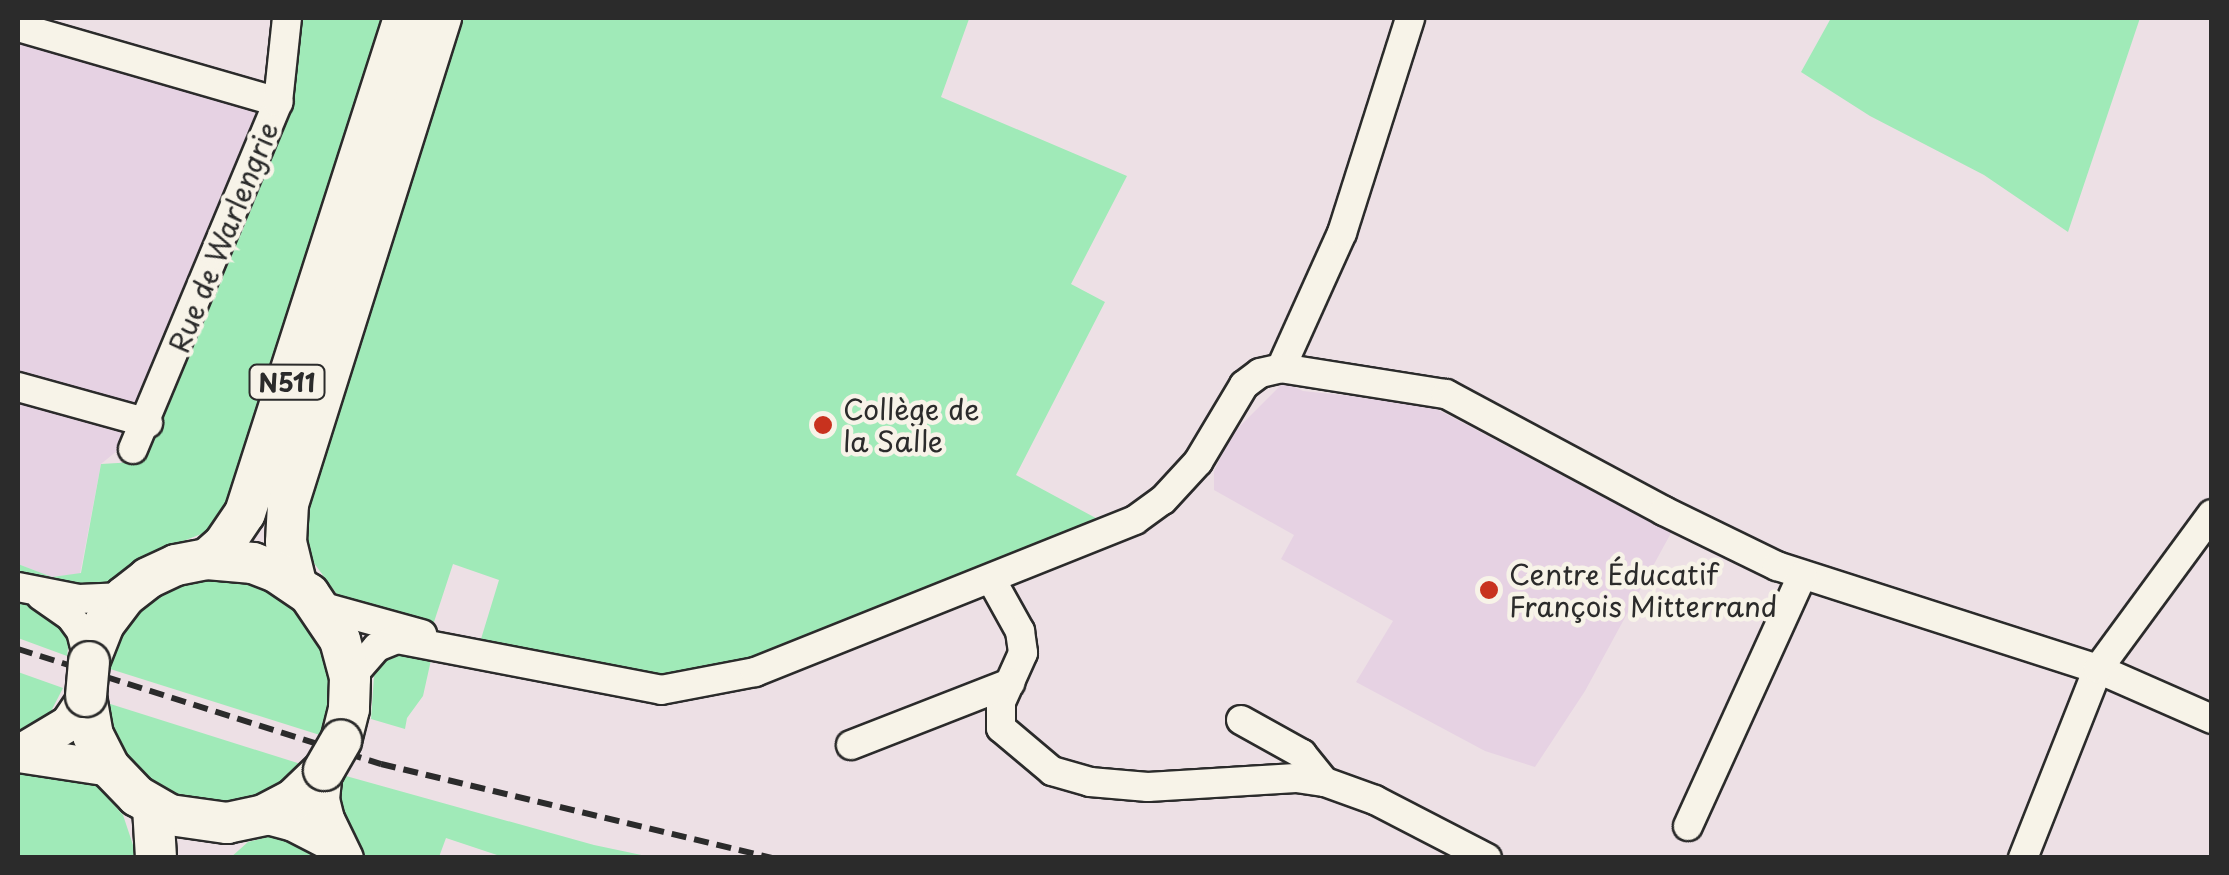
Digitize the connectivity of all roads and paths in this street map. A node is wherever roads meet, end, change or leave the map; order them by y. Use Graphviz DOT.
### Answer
graph roads {
  1 [pos="287,18"];
  2 [pos="404,18"];
  3 [pos="441,18"];
  4 [pos="1410,18"];
  5 [pos="18,27"];
  6 [pos="278,102"];
  7 [pos="1280,368"];
  8 [pos="18,388"];
  9 [pos="148,423"];
  10 [pos="133,449"];
  11 [pos="2212,514"];
  12 [pos="207,559"];
  13 [pos="1802,576"];
  14 [pos="991,579"];
  15 [pos="29,591"];
  16 [pos="308,595"];
  17 [pos="124,598"];
  18 [pos="435,643"];
  19 [pos="2098,669"];
  20 [pos="350,678"];
  21 [pos="88,679"];
  22 [pos="1010,683"];
  23 [pos="2212,719"];
  24 [pos="1241,720"];
  25 [pos="851,745"];
  26 [pos="18,753"];
  27 [pos="333,756"];
  28 [pos="110,768"];
  29 [pos="1325,782"];
  30 [pos="153,806"];
  31 [pos="1688,826"];
  32 [pos="234,832"];
  33 [pos="338,853"];
  34 [pos="156,858"];
  35 [pos="1487,858"];
  36 [pos="2023,858"];
  1 -- 6 [label="street, Rue de Warlengrie"];
  2 -- 12 [label="highway, N511"];
  3 -- 16 [label="highway, N511"];
  4 -- 7 [label="street"];
  5 -- 6 [label="street"];
  6 -- 9 [label="street, Rue de Warlengrie"];
  7 -- 13 [label="street"];
  7 -- 14 [label="street"];
  8 -- 9 [label="street"];
  9 -- 10 [label="street, Rue de Warlengrie"];
  11 -- 19 [label="street"];
  12 -- 16 [label="highway"];
  12 -- 17 [label="highway"];
  13 -- 19 [label="street"];
  13 -- 31 [label="street"];
  14 -- 18 [label="street"];
  14 -- 22 [label="street"];
  15 -- 17 [label="street"];
  15 -- 21 [label="street"];
  16 -- 18 [label="street"];
  16 -- 20 [label="highway"];
  17 -- 21 [label="highway"];
  18 -- 20 [label="street"];
  19 -- 23 [label="street"];
  19 -- 36 [label="street"];
  20 -- 27 [label="highway"];
  21 -- 26 [label="main road"];
  21 -- 28 [label="highway"];
  22 -- 25 [label="street"];
  22 -- 29 [label="street"];
  24 -- 29 [label="street"];
  26 -- 28 [label="main road"];
  27 -- 32 [label="highway"];
  27 -- 33 [label="main road"];
  28 -- 30 [label="highway"];
  29 -- 35 [label="street"];
  30 -- 32 [label="highway"];
  30 -- 34 [label="highway"];
  32 -- 33 [label="main road"];
}
